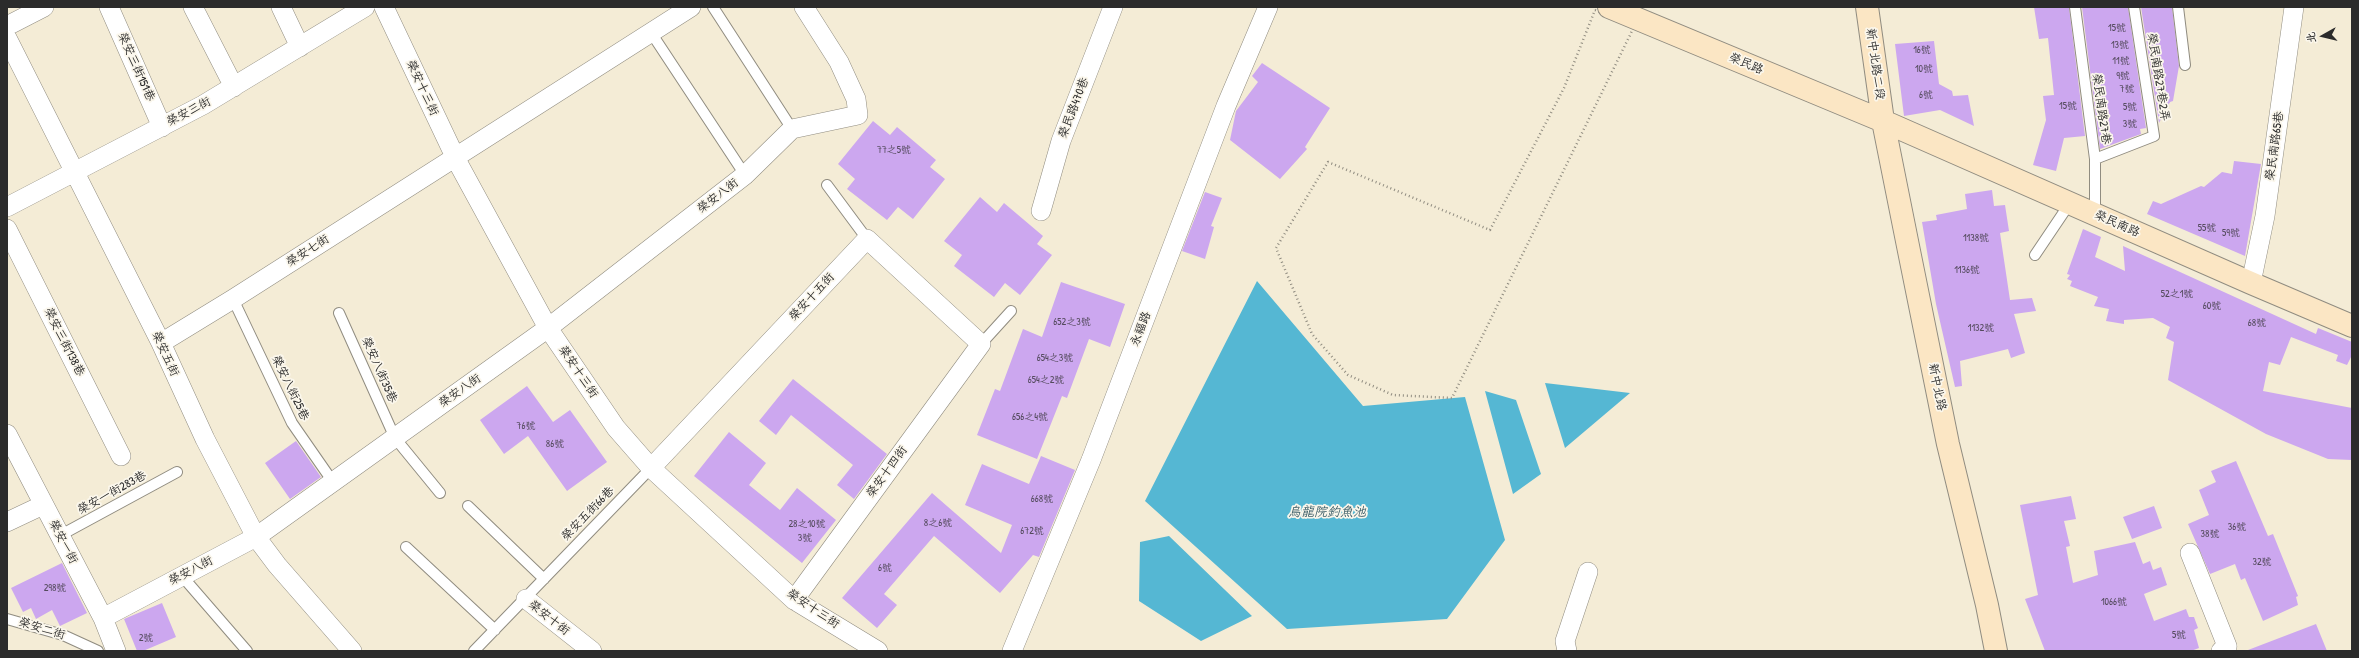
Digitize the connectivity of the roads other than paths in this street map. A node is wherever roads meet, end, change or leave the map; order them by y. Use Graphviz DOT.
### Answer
graph roads {
  1 [pos="44,7"];
  2 [pos="109,7"];
  3 [pos="193,7"];
  4 [pos="281,7"];
  5 [pos="365,7"];
  6 [pos="384,7"];
  7 [pos="691,7"];
  8 [pos="713,7"];
  9 [pos="804,7"];
  10 [pos="1113,7"];
  11 [pos="1268,7"];
  12 [pos="1609,7"];
  13 [pos="1867,7"];
  14 [pos="2075,7"];
  15 [pos="2134,7"];
  16 [pos="2178,7"];
  17 [pos="2294,7"];
  18 [pos="7,26"];
  19 [pos="650,32"];
  20 [pos="7,38"];
  21 [pos="300,47"];
  22 [pos="2185,66"];
  23 [pos="234,87"];
  24 [pos="1883,121"];
  25 [pos="162,126"];
  26 [pos="792,129"];
  27 [pos="454,157"];
  28 [pos="2095,159"];
  29 [pos="75,171"];
  30 [pos="745,175"];
  31 [pos="827,186"];
  32 [pos="2070,204"];
  33 [pos="7,207"];
  34 [pos="1041,211"];
  35 [pos="2094,214"];
  36 [pos="7,229"];
  37 [pos="867,239"];
  38 [pos="2035,255"];
  39 [pos="2251,284"];
  40 [pos="233,299"];
  41 [pos="1011,311"];
  42 [pos="339,313"];
  43 [pos="2352,326"];
  44 [pos="548,328"];
  45 [pos="161,343"];
  46 [pos="981,344"];
  47 [pos="7,434"];
  48 [pos="395,438"];
  49 [pos="121,456"];
  50 [pos="651,468"];
  51 [pos="177,472"];
  52 [pos="333,482"];
  53 [pos="440,493"];
  54 [pos="43,505"];
  55 [pos="468,506"];
  56 [pos="7,522"];
  57 [pos="59,536"];
  58 [pos="256,537"];
  59 [pos="406,547"];
  60 [pos="2190,553"];
  61 [pos="1588,572"];
  62 [pos="182,576"];
  63 [pos="544,579"];
  64 [pos="526,599"];
  65 [pos="794,600"];
  66 [pos="7,618"];
  67 [pos="103,618"];
  68 [pos="495,630"];
  69 [pos="98,651"];
  70 [pos="116,651"];
  71 [pos="247,651"];
  72 [pos="352,651"];
  73 [pos="474,651"];
  74 [pos="592,651"];
  75 [pos="878,651"];
  76 [pos="1012,651"];
  77 [pos="1567,651"];
  78 [pos="1996,651"];
  79 [pos="2221,651"];
  1 -- 18 [label="street"];
  2 -- 25 [label="street, 榮安三街151巷"];
  3 -- 23 [label="street"];
  4 -- 21 [label="street"];
  5 -- 21 [label="street, 榮安三街"];
  6 -- 27 [label="street, 榮安十三街"];
  7 -- 19 [label="street, 榮安七街"];
  8 -- 26 [label="lane"];
  9 -- 26 [label="street"];
  10 -- 34 [label="street, 榮民路470巷"];
  11 -- 76 [label="street, 永福路"];
  12 -- 24 [label="street, 榮民路"];
  13 -- 24 [label="street, 新中北路二段"];
  14 -- 28 [label="lane, 榮民南路27巷"];
  15 -- 28 [label="lane, 榮民南路27巷2弄"];
  16 -- 22 [label="lane"];
  17 -- 39 [label="street, 榮民南路65巷"];
  19 -- 27 [label="street, 榮安七街"];
  19 -- 30 [label="lane"];
  20 -- 29 [label="street, 榮安五街"];
  21 -- 23 [label="street, 榮安三街"];
  23 -- 25 [label="street, 榮安三街"];
  24 -- 32 [label="street, 榮民南路"];
  24 -- 78 [label="street, 新中北路"];
  25 -- 29 [label="street, 榮安三街"];
  26 -- 30 [label="street, 榮安八街"];
  27 -- 40 [label="street, 榮安七街"];
  27 -- 44 [label="street, 榮安十三街"];
  28 -- 35 [label="lane, 榮民南路27巷"];
  29 -- 33 [label="street, 榮安三街"];
  29 -- 45 [label="street, 榮安五街"];
  30 -- 44 [label="street, 榮安八街"];
  31 -- 37 [label="lane"];
  32 -- 35 [label="street, 榮民南路"];
  32 -- 38 [label="lane"];
  35 -- 39 [label="street, 榮民南路"];
  36 -- 49 [label="street, 榮安三街138巷"];
  37 -- 46 [label="street"];
  37 -- 50 [label="street, 榮安十五街"];
  39 -- 43 [label="street, 榮民南路"];
  40 -- 45 [label="street, 榮安七街"];
  40 -- 52 [label="lane, 榮安八街25巷"];
  41 -- 46 [label="lane"];
  42 -- 48 [label="lane, 榮安八街35巷"];
  44 -- 48 [label="street, 榮安八街"];
  44 -- 50 [label="street, 榮安十三街"];
  45 -- 58 [label="street, 榮安五街"];
  46 -- 65 [label="street, 榮安十四街"];
  47 -- 54 [label="street, 榮安一街"];
  48 -- 52 [label="street, 榮安八街"];
  48 -- 53 [label="lane, 榮安八街35巷"];
  50 -- 63 [label="lane, 榮安五街66巷"];
  50 -- 65 [label="street, 榮安十三街"];
  51 -- 57 [label="lane, 榮安一街283巷"];
  52 -- 58 [label="street, 榮安八街"];
  54 -- 56 [label="street"];
  54 -- 57 [label="street, 榮安一街"];
  55 -- 63 [label="lane"];
  57 -- 67 [label="street, 榮安一街"];
  58 -- 62 [label="street, 榮安八街"];
  58 -- 72 [label="street, 榮安五街"];
  59 -- 68 [label="lane"];
  60 -- 79 [label="street"];
  61 -- 77 [label="street"];
  62 -- 67 [label="street, 榮安八街"];
  62 -- 71 [label="lane"];
  63 -- 64 [label="lane, 榮安五街66巷"];
  64 -- 68 [label="lane, 榮安五街66巷"];
  64 -- 74 [label="street, 榮安十街"];
  65 -- 75 [label="street, 榮安十三街"];
  66 -- 69 [label="lane, 榮安二街"];
  67 -- 70 [label="street, 榮安一街"];
  68 -- 73 [label="lane, 榮安五街66巷"];
}
